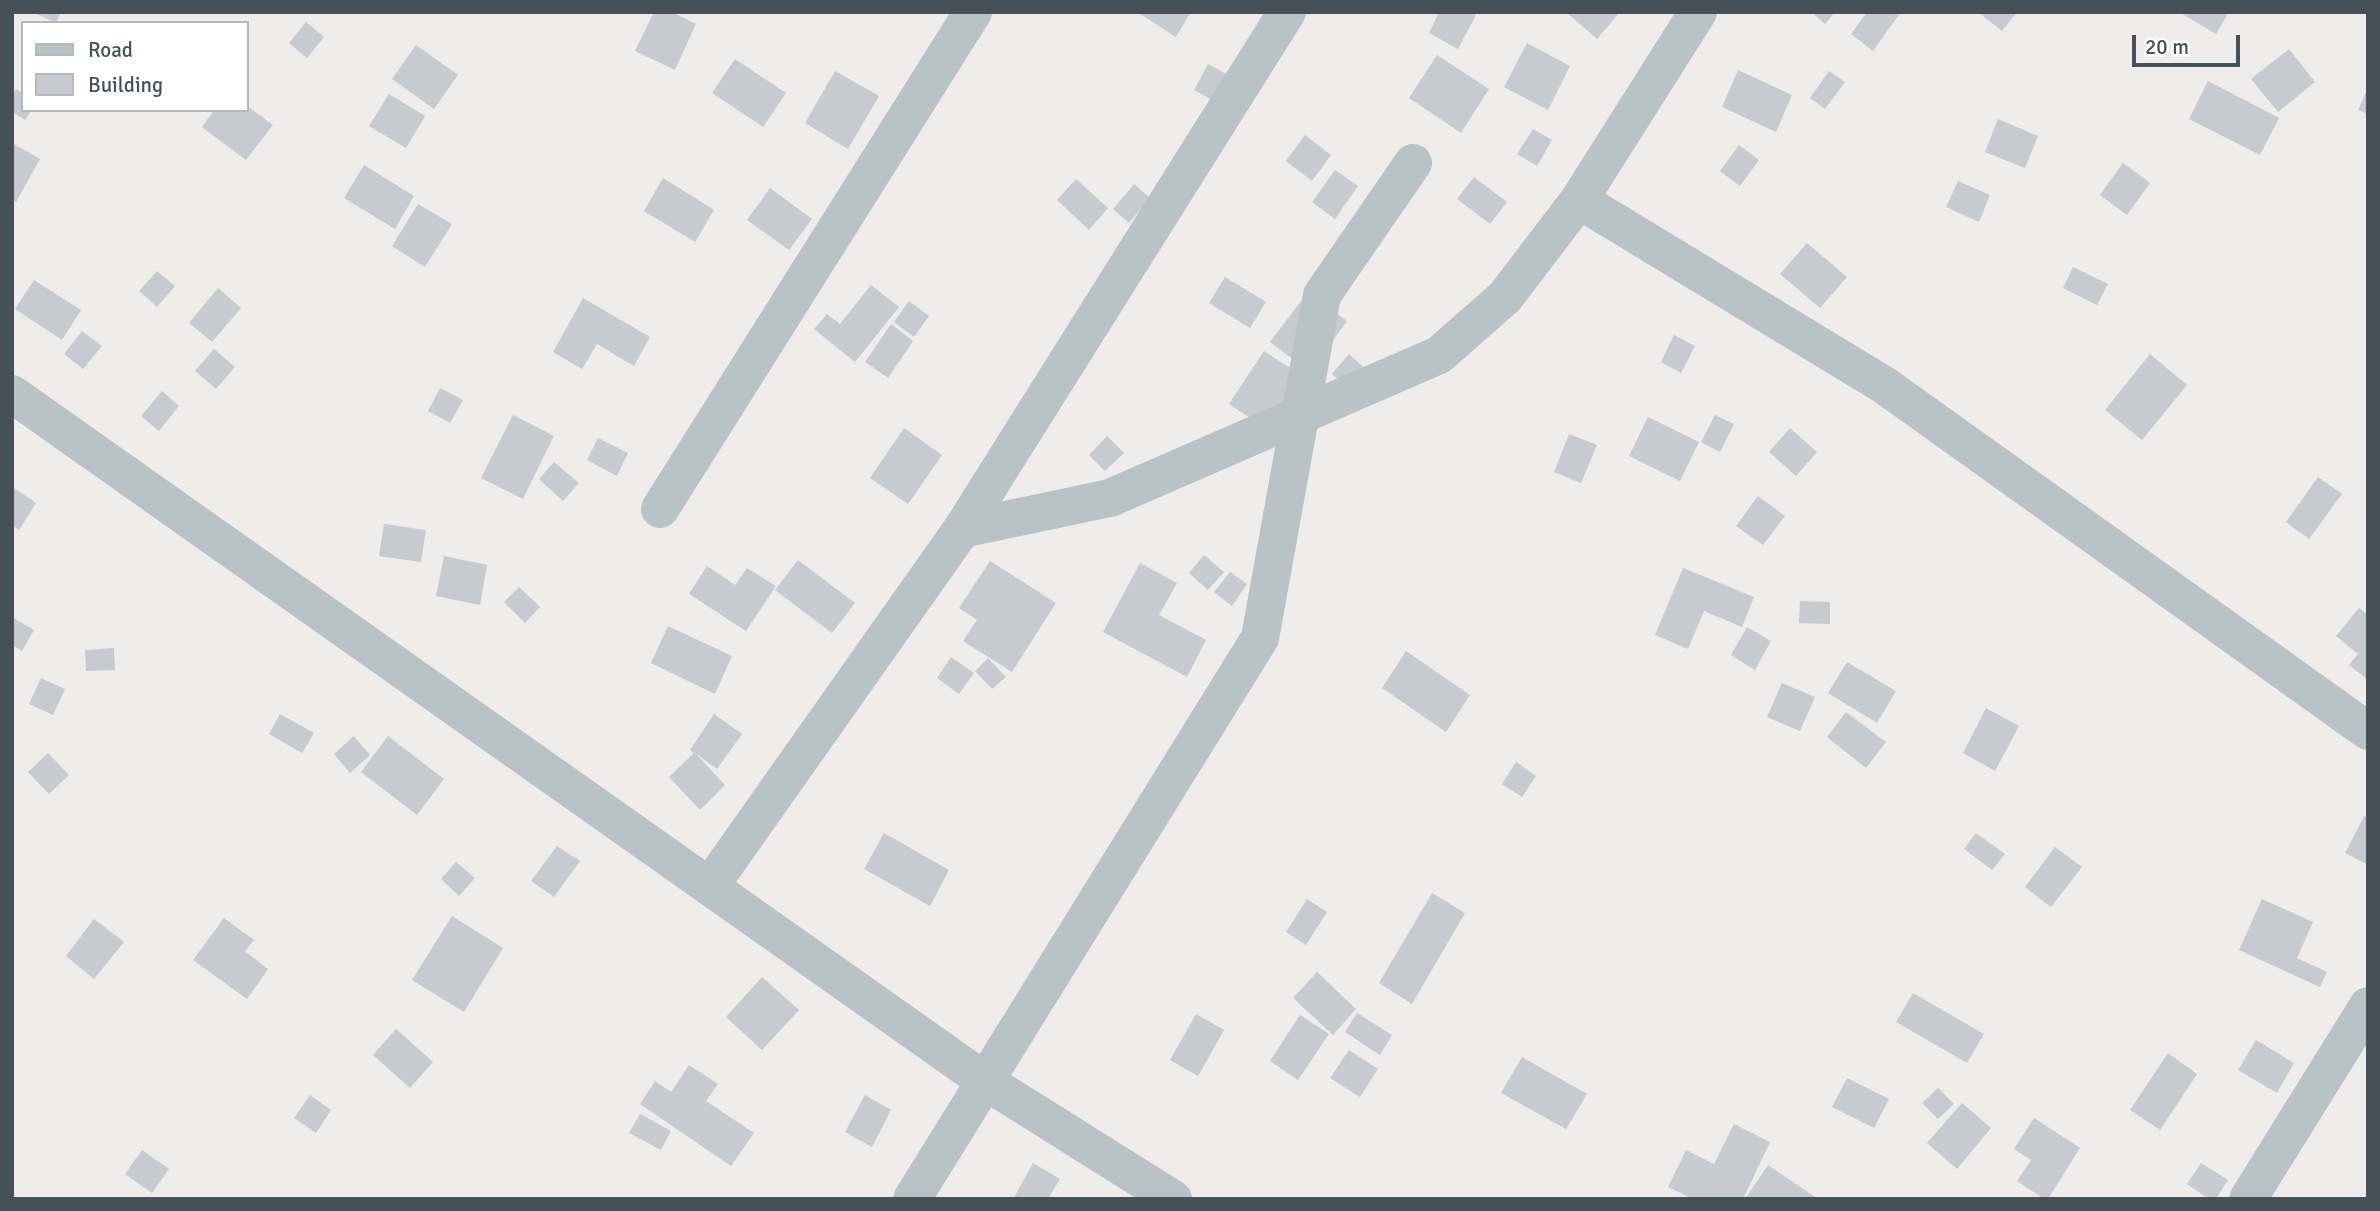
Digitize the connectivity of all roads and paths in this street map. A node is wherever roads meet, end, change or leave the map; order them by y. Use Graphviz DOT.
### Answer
graph roads {
  1 [pos="973,12"];
  2 [pos="1287,12"];
  3 [pos="1698,12"];
  4 [pos="1413,163"];
  5 [pos="1579,200"];
  6 [pos="12,394"];
  7 [pos="1301,415"];
  8 [pos="660,509"];
  9 [pos="962,529"];
  10 [pos="2368,731"];
  11 [pos="710,886"];
  12 [pos="2368,1006"];
  13 [pos="985,1081"];
  14 [pos="912,1199"];
  15 [pos="1173,1199"];
  16 [pos="2248,1199"];
  1 -- 8 [label="street"];
  2 -- 9 [label="street"];
  3 -- 5 [label="street"];
  4 -- 7 [label="street"];
  5 -- 7 [label="street"];
  5 -- 10 [label="street"];
  6 -- 11 [label="street"];
  7 -- 9 [label="street"];
  7 -- 13 [label="street"];
  9 -- 11 [label="street"];
  11 -- 13 [label="street"];
  12 -- 16 [label="street"];
  13 -- 14 [label="street"];
  13 -- 15 [label="street"];
}
